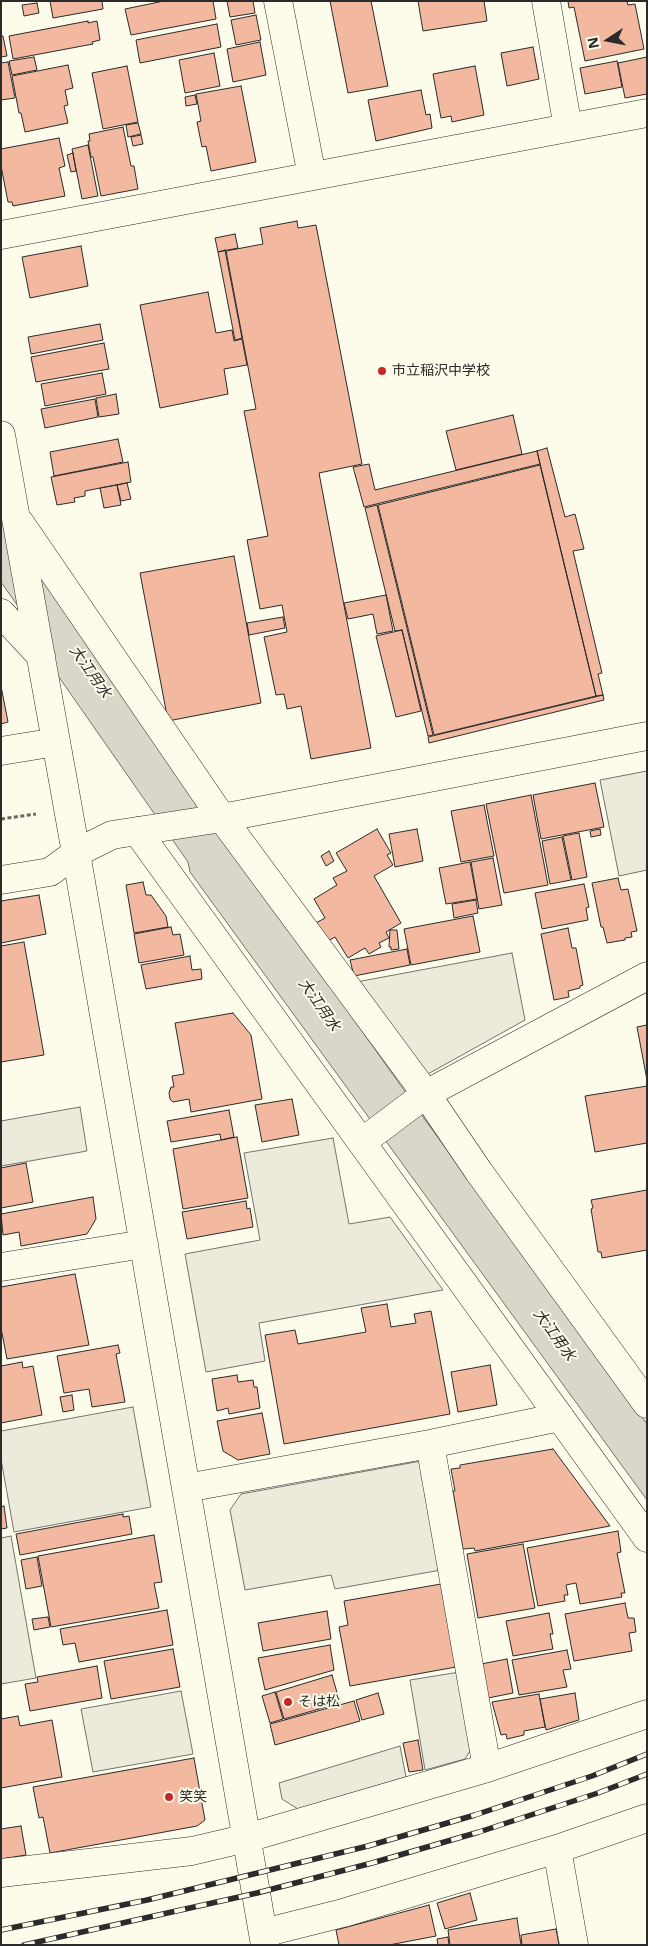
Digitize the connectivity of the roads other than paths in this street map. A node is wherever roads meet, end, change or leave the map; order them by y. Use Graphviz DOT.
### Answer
graph roads {
  1 [pos="278,1"];
  2 [pos="546,1"];
  3 [pos="647,113"];
  4 [pos="568,128"];
  5 [pos="312,176"];
  6 [pos="1,235"];
  7 [pos="1,435"];
  8 [pos="17,525"];
  9 [pos="1,613"];
  10 [pos="40,656"];
  11 [pos="647,736"];
  12 [pos="56,742"];
  13 [pos="1,751"];
  14 [pos="220,818"];
  15 [pos="148,829"];
  16 [pos="76,854"];
  17 [pos="1,880"];
  18 [pos="647,976"];
  19 [pos="422,1096"];
  20 [pos="368,1137"];
  21 [pos="144,1244"];
  22 [pos="1,1267"];
  23 [pos="647,1404"];
  24 [pos="560,1417"];
  25 [pos="430,1444"];
  26 [pos="186,1488"];
  27 [pos="647,1538"];
  28 [pos="647,1714"];
  29 [pos="488,1768"];
  30 [pos="647,1818"];
  31 [pos="247,1838"];
  32 [pos="557,1850"];
  33 [pos="1,1873"];
  34 [pos="264,1939"];
  35 [pos="574,1945"];
  1 -- 5 [label="street"];
  2 -- 4 [label="street"];
  3 -- 4 [label="street"];
  4 -- 5 [label="street"];
  5 -- 6 [label="street"];
  7 -- 8 [label="street"];
  8 -- 10 [label="street"];
  8 -- 14 [label="street"];
  9 -- 10 [label="street"];
  10 -- 12 [label="street"];
  11 -- 14 [label="street"];
  12 -- 13 [label="street"];
  12 -- 16 [label="street"];
  14 -- 15 [label="street"];
  14 -- 19 [label="street"];
  15 -- 16 [label="street"];
  15 -- 20 [label="street"];
  16 -- 17 [label="street"];
  16 -- 21 [label="street"];
  18 -- 19 [label="street"];
  19 -- 20 [label="street"];
  19 -- 23 [label="street"];
  20 -- 24 [label="street"];
  21 -- 22 [label="street"];
  21 -- 26 [label="street"];
  24 -- 25 [label="street"];
  24 -- 27 [label="street"];
  25 -- 26 [label="street"];
  25 -- 29 [label="street"];
  26 -- 31 [label="street"];
  28 -- 29 [label="street"];
  29 -- 31 [label="street"];
  30 -- 32 [label="street"];
  31 -- 33 [label="street"];
  31 -- 34 [label="street"];
  32 -- 34 [label="street"];
  32 -- 35 [label="street"];
}
